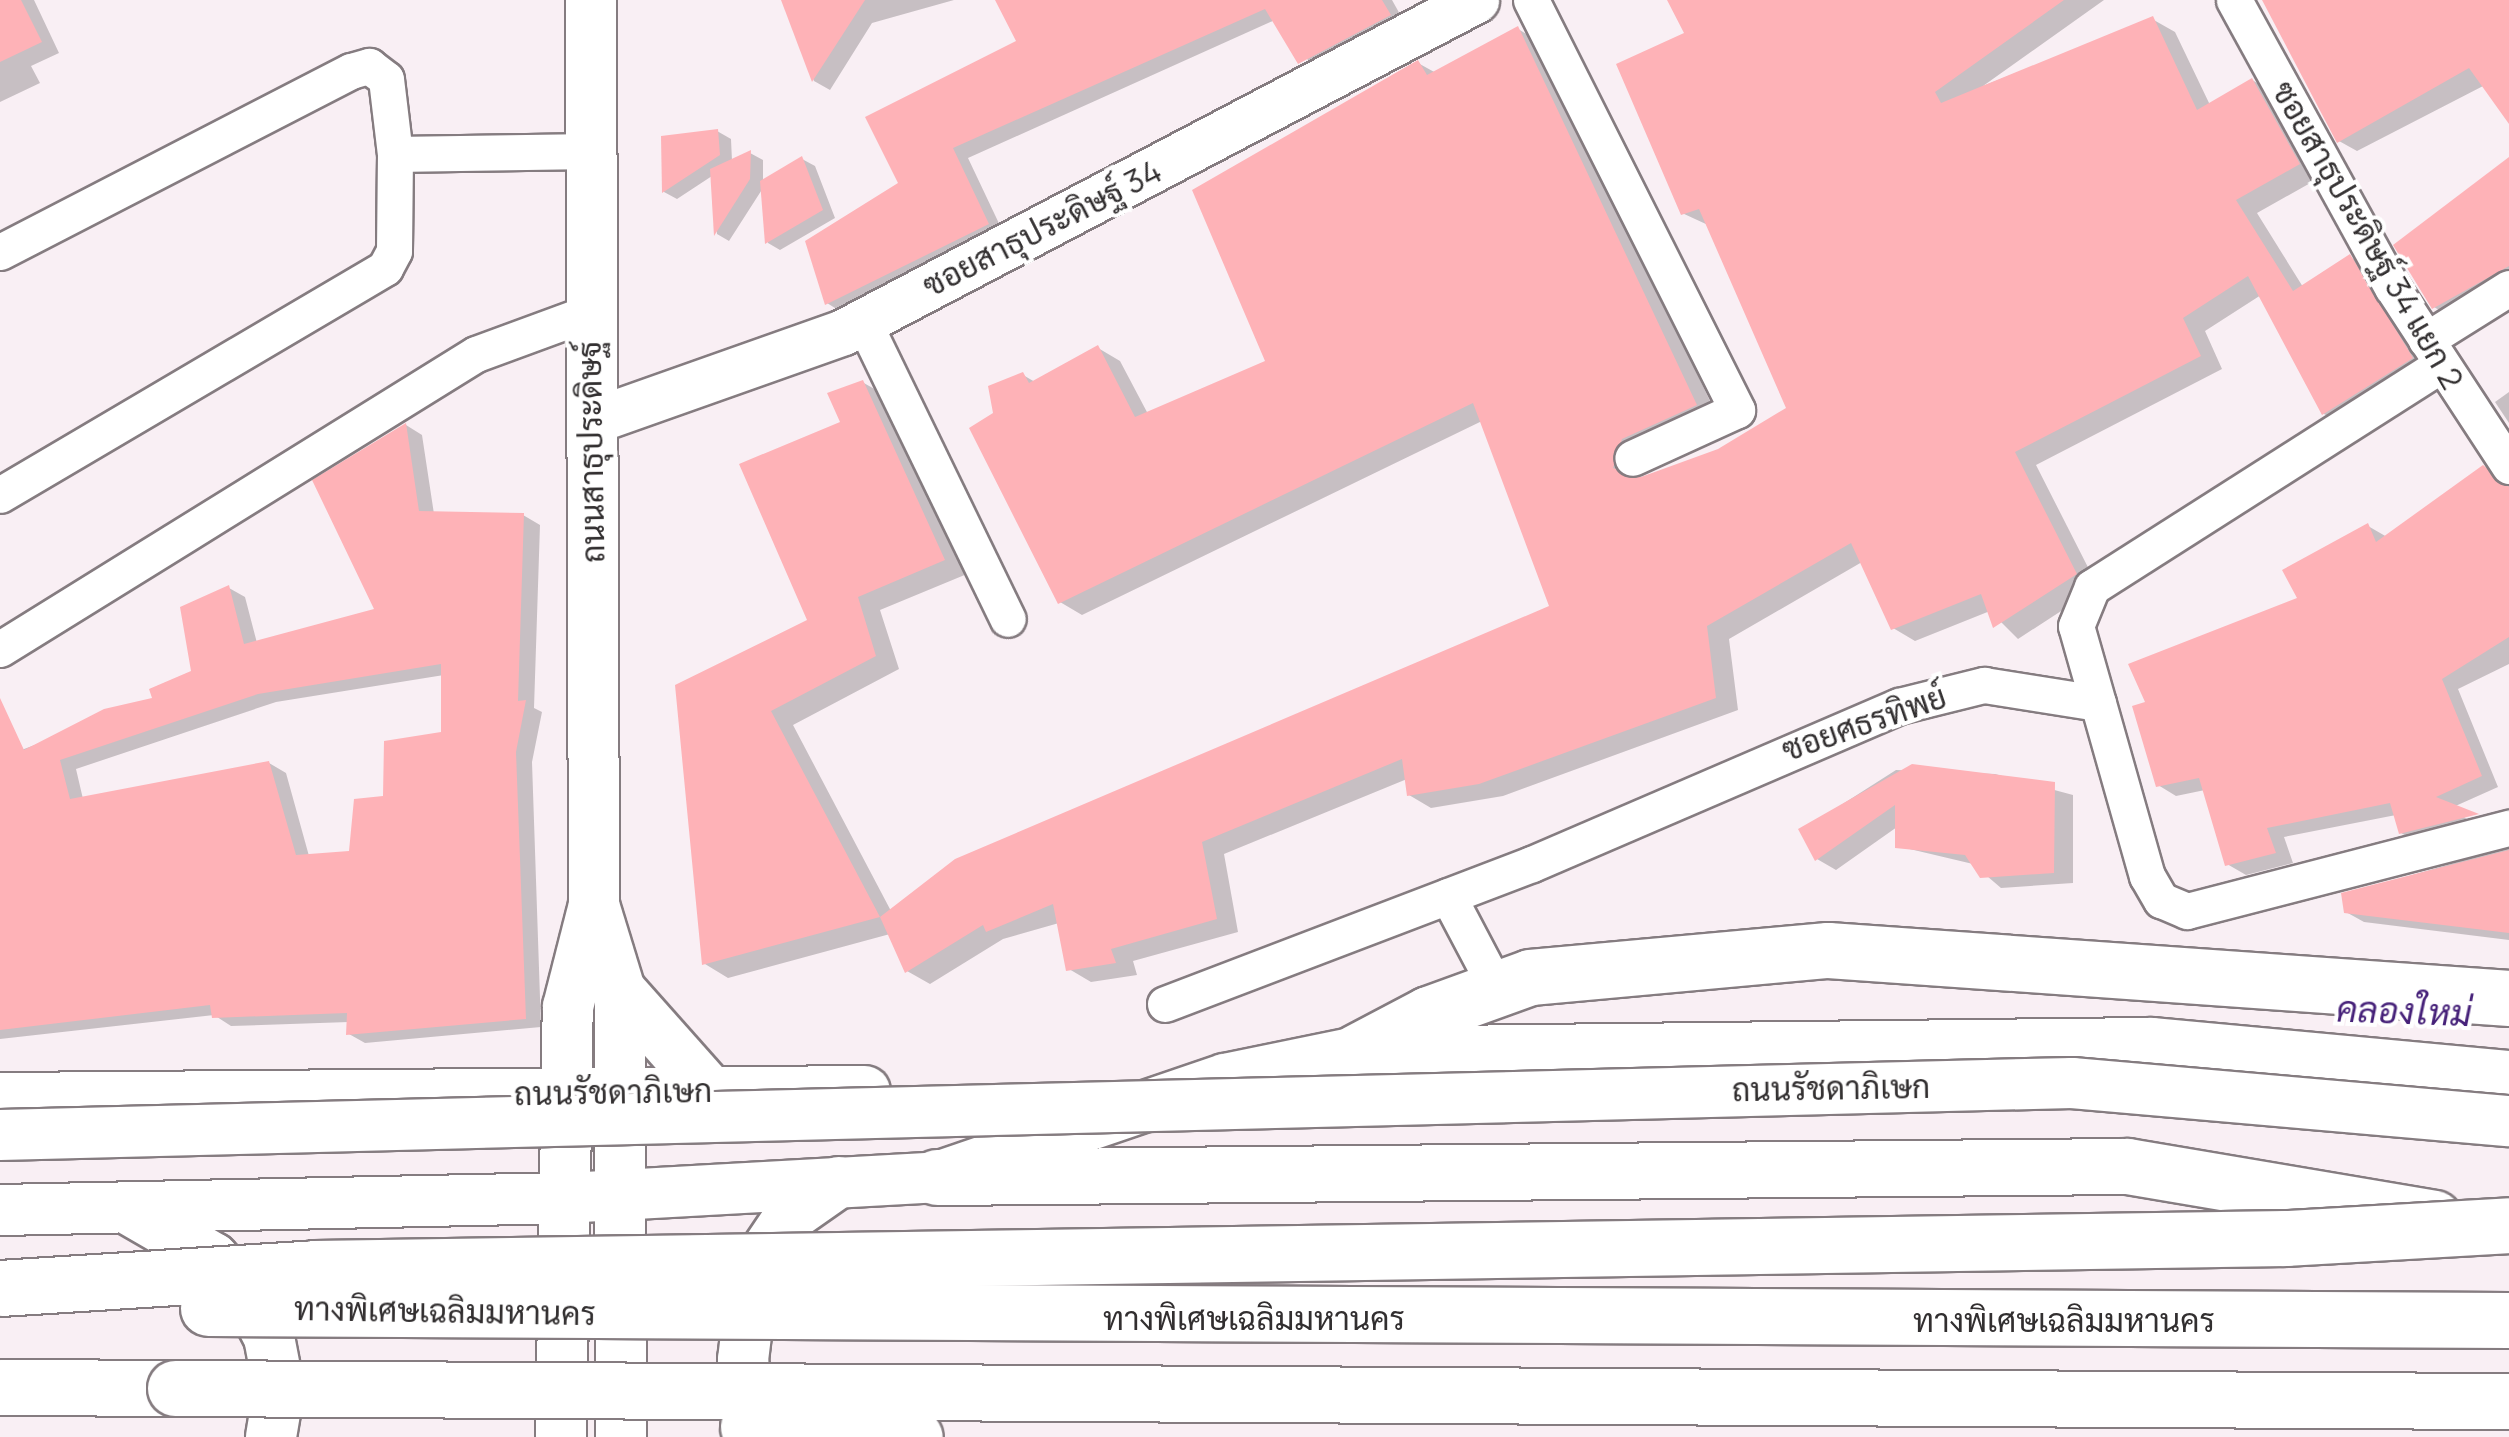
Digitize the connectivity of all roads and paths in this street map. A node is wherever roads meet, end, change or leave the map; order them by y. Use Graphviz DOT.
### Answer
graph roads {
  1 [pos="591,0"];
  2 [pos="1476,0"];
  3 [pos="1531,0"];
  4 [pos="2234,0"];
  5 [pos="591,151"];
  6 [pos="395,154"];
  7 [pos="0,252"];
  8 [pos="2509,288"];
  9 [pos="590,312"];
  10 [pos="863,321"];
  11 [pos="2434,352"];
  12 [pos="592,421"];
  13 [pos="1632,458"];
  14 [pos="2509,466"];
  15 [pos="0,496"];
  16 [pos="1008,619"];
  17 [pos="0,649"];
  18 [pos="2098,703"];
  19 [pos="2509,828"];
  20 [pos="1448,896"];
  21 [pos="594,905"];
  22 [pos="1496,989"];
  23 [pos="620,990"];
  24 [pos="2509,998"];
  25 [pos="1165,1004"];
  26 [pos="568,1007"];
  27 [pos="1356,1052"];
  28 [pos="2509,1076"];
  29 [pos="1225,1079"];
  30 [pos="708,1089"];
  31 [pos="620,1093"];
  32 [pos="490,1094"];
  33 [pos="568,1094"];
  34 [pos="5,1111"];
  35 [pos="2509,1121"];
  36 [pos="936,1177"];
  37 [pos="839,1182"];
  38 [pos="620,1194"];
  39 [pos="566,1198"];
  40 [pos="125,1207"];
  41 [pos="0,1210"];
  42 [pos="2509,1228"];
  43 [pos="0,1288"];
  44 [pos="0,1305"];
  45 [pos="2509,1320"];
  46 [pos="0,1387"];
  47 [pos="174,1388"];
  48 [pos="2509,1400"];
  49 [pos="271,1437"];
  50 [pos="561,1437"];
  51 [pos="621,1437"];
  52 [pos="753,1437"];
  53 [pos="915,1437"];
  1 -- 5 [label="main road, ถนนสาธุประดิษฐ์"];
  2 -- 10 [label="street, ซอยสาธุประดิษฐ์ 34"];
  3 -- 13 [label="street"];
  4 -- 11 [label="street, ซอยสาธุประดิษฐ์ 34 แยก 2"];
  5 -- 6 [label="street"];
  5 -- 9 [label="main road, ถนนสาธุประดิษฐ์"];
  6 -- 7 [label="street"];
  6 -- 15 [label="street"];
  8 -- 11 [label="street"];
  9 -- 12 [label="main road, ถนนสาธุประดิษฐ์"];
  9 -- 17 [label="street"];
  10 -- 12 [label="street, ซอยสาธุประดิษฐ์ 34"];
  10 -- 16 [label="street"];
  11 -- 14 [label="street, ซอยสาธุประดิษฐ์ 34 แยก 2"];
  11 -- 18 [label="street"];
  12 -- 21 [label="main road, ถนนสาธุประดิษฐ์"];
  18 -- 19 [label="street"];
  18 -- 20 [label="street, ซอยศธรทิพย์"];
  20 -- 22 [label="street"];
  20 -- 25 [label="street, ซอยศธรทิพย์"];
  21 -- 23 [label="main road, ถนนสาธุประดิษฐ์"];
  21 -- 26 [label="main road, ถนนสาธุประดิษฐ์"];
  22 -- 24 [label="highway"];
  22 -- 27 [label="highway"];
  23 -- 30 [label="main road"];
  23 -- 31 [label="main road, ถนนสาธุประดิษฐ์"];
  26 -- 32 [label="main road"];
  26 -- 33 [label="main road, ถนนสาธุประดิษฐ์"];
  27 -- 28 [label="main road, ถนนรัชดาภิเษก"];
  27 -- 29 [label="main road, ถนนรัชดาภิเษก"];
  29 -- 30 [label="main road, ถนนรัชดาภิเษก"];
  29 -- 36 [label="main road, ถนนรัชดาภิเษก"];
  30 -- 31 [label="main road, ถนนรัชดาภิเษก"];
  31 -- 33 [label="main road, ถนนรัชดาภิเษก"];
  31 -- 38 [label="main road, ถนนสาธุประดิษฐ์"];
  32 -- 33 [label="main road, ถนนรัชดาภิเษก"];
  32 -- 34 [label="main road, ถนนรัชดาภิเษก"];
  33 -- 39 [label="main road, ถนนสาธุประดิษฐ์"];
  34 -- 35 [label="main road, ถนนรัชดาภิเษก, bridge"];
  36 -- 37 [label="main road, ถนนรัชดาภิเษก"];
  36 -- 42 [label="highway"];
  37 -- 38 [label="main road, ถนนรัชดาภิเษก"];
  37 -- 52 [label="main road"];
  38 -- 39 [label="main road, ถนนรัชดาภิเษก"];
  38 -- 51 [label="main road, ถนนสาธุประดิษฐ์"];
  39 -- 40 [label="main road, ถนนรัชดาภิเษก"];
  39 -- 50 [label="main road, ถนนสาธุประดิษฐ์"];
  40 -- 41 [label="main road, ถนนรัชดาภิเษก"];
  40 -- 49 [label="main road"];
  42 -- 43 [label="highway, bridge"];
  44 -- 45 [label="highway, ทางพิเศษเฉลิมมหานคร, bridge"];
  46 -- 47 [label="highway"];
  47 -- 48 [label="highway, bridge"];
  47 -- 53 [label="highway, bridge"];
}
